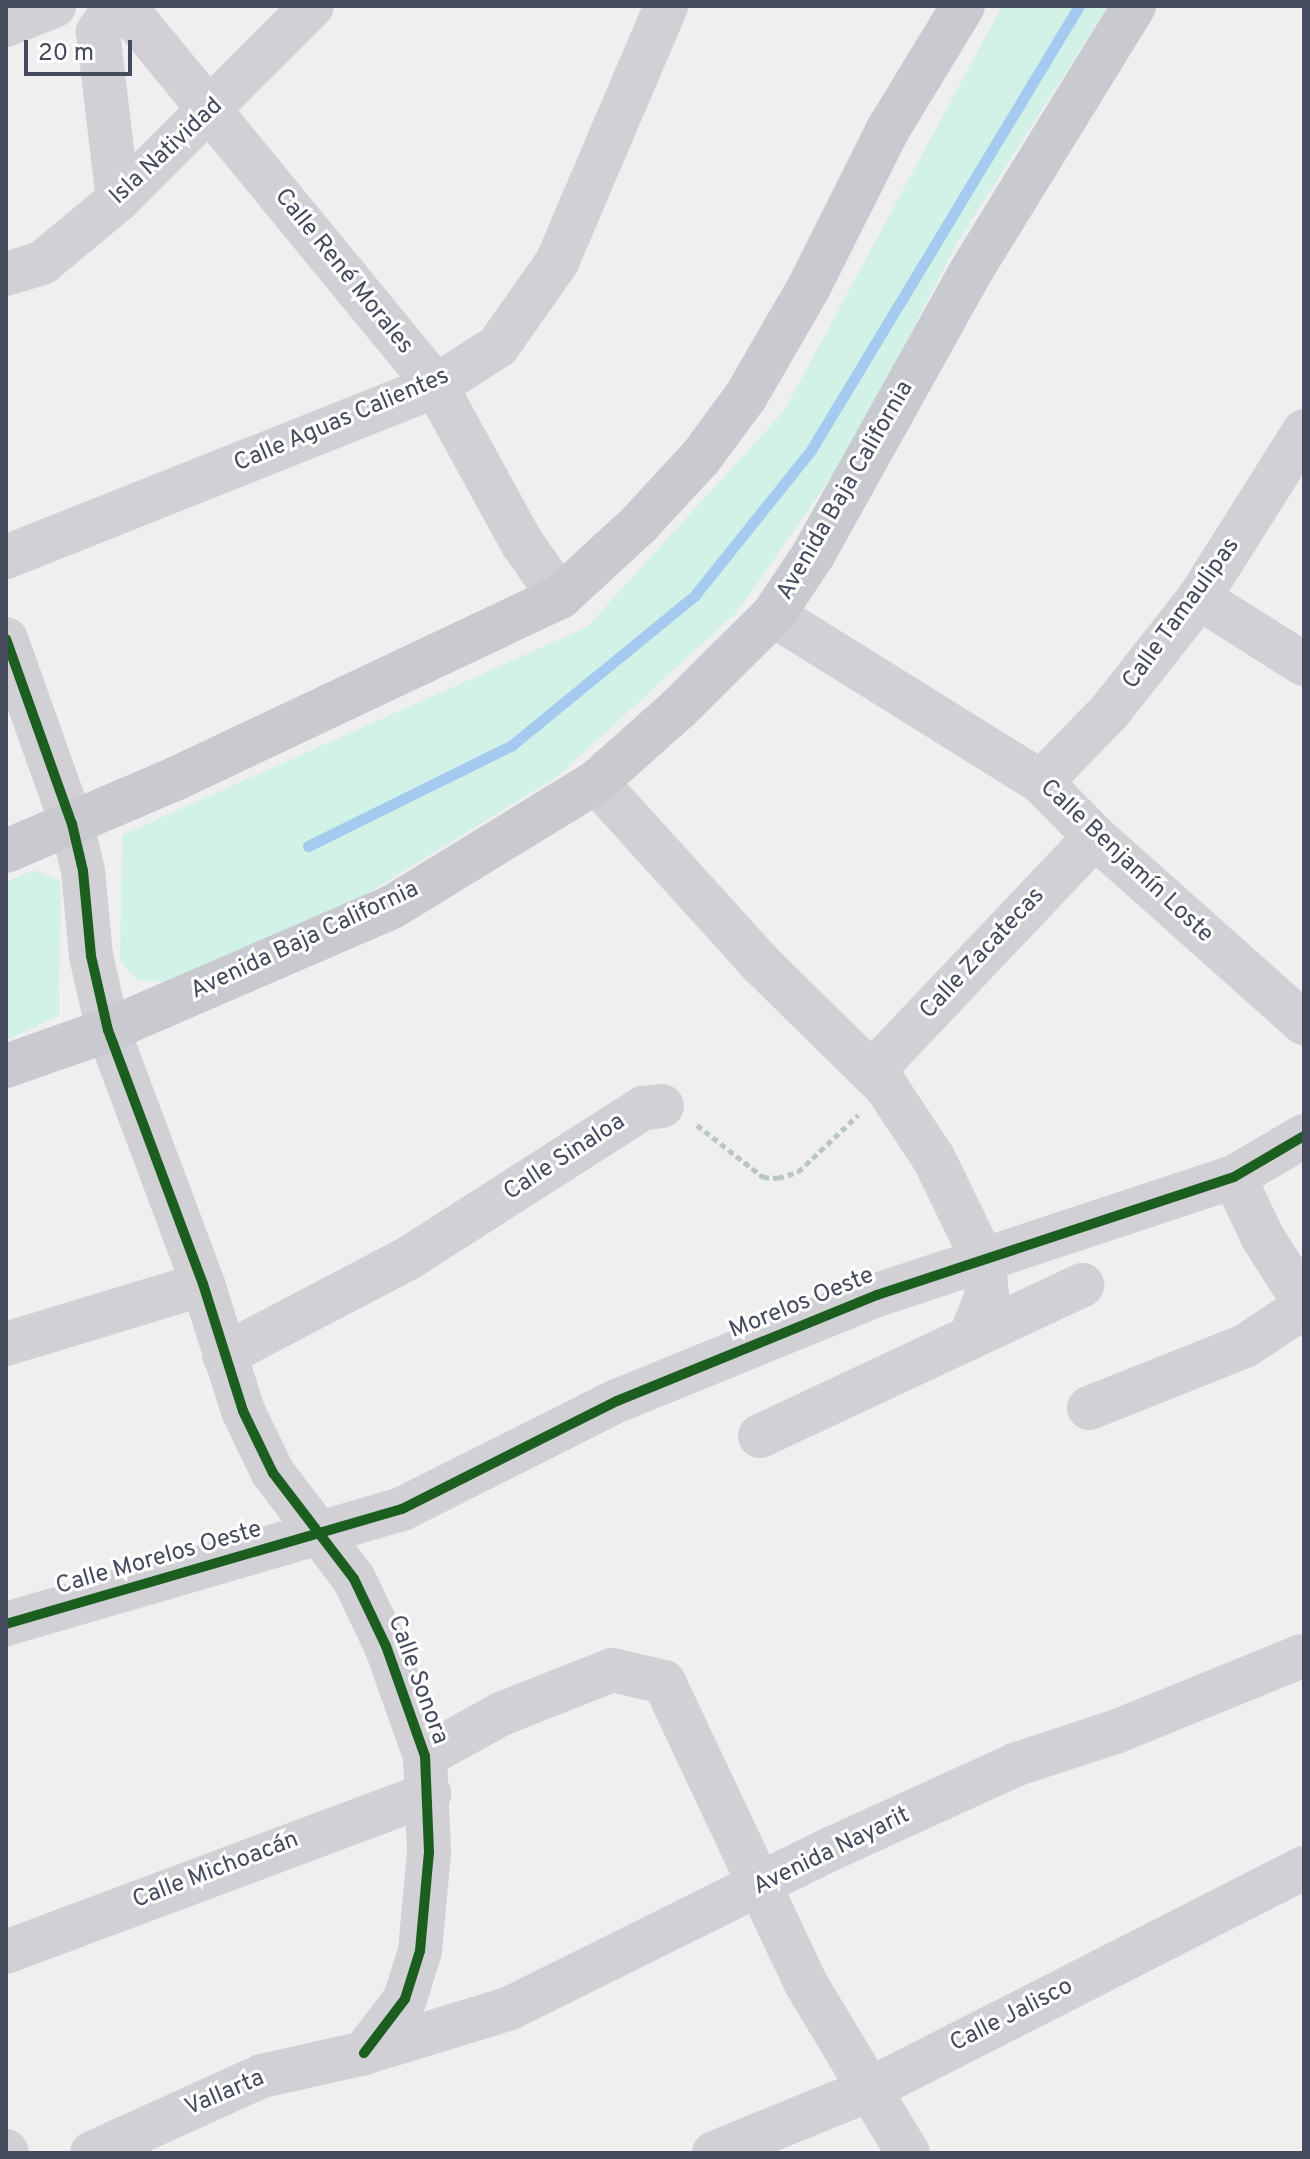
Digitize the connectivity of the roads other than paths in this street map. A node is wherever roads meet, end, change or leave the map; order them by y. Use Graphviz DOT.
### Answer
graph roads {
  1 [pos="54,6"];
  2 [pos="116,6"];
  3 [pos="124,6"];
  4 [pos="312,6"];
  5 [pos="666,6"];
  6 [pos="963,6"];
  7 [pos="1134,6"];
  8 [pos="6,25"];
  9 [pos="212,111"];
  10 [pos="118,200"];
  11 [pos="6,274"];
  12 [pos="436,386"];
  13 [pos="1304,431"];
  14 [pos="6,557"];
  15 [pos="560,597"];
  16 [pos="1199,598"];
  17 [pos="773,615"];
  18 [pos="6,639"];
  19 [pos="1304,664"];
  20 [pos="596,782"];
  21 [pos="1041,782"];
  22 [pos="72,824"];
  23 [pos="1095,837"];
  24 [pos="6,851"];
  25 [pos="1304,1023"];
  26 [pos="108,1030"];
  27 [pos="6,1066"];
  28 [pos="880,1080"];
  29 [pos="662,1106"];
  30 [pos="1304,1136"];
  31 [pos="1234,1177"];
  32 [pos="984,1262"];
  33 [pos="203,1284"];
  34 [pos="1082,1285"];
  35 [pos="1304,1305"];
  36 [pos="970,1338"];
  37 [pos="6,1344"];
  38 [pos="224,1355"];
  39 [pos="1089,1408"];
  40 [pos="760,1436"];
  41 [pos="323,1534"];
  42 [pos="6,1624"];
  43 [pos="1302,1656"];
  44 [pos="427,1775"];
  45 [pos="1304,1868"];
  46 [pos="759,1888"];
  47 [pos="6,1952"];
  48 [pos="364,2053"];
  49 [pos="868,2090"];
  50 [pos="92,2153"];
  51 [pos="714,2153"];
  52 [pos="908,2153"];
  1 -- 8 [label="street"];
  2 -- 10 [label="street"];
  3 -- 9 [label="street, Calle René Morales"];
  4 -- 9 [label="street, Isla Natividad"];
  5 -- 12 [label="street, Calle Aguas Calientes"];
  6 -- 15 [label="main road"];
  7 -- 17 [label="main road, Avenida Baja California"];
  9 -- 10 [label="street, Isla Natividad"];
  9 -- 12 [label="street, Calle René Morales"];
  10 -- 11 [label="street, Isla Natividad"];
  12 -- 14 [label="street, Calle Aguas Calientes"];
  12 -- 15 [label="street, Calle René Morales"];
  13 -- 16 [label="street, Calle Tamaulipas"];
  15 -- 22 [label="main road"];
  16 -- 19 [label="street"];
  16 -- 21 [label="street, Calle Tamaulipas"];
  17 -- 20 [label="main road, Avenida Baja California"];
  17 -- 21 [label="street, Calle Benjamín Loste"];
  18 -- 22 [label="street, Calle Sonora"];
  20 -- 26 [label="main road, Avenida Baja California"];
  20 -- 28 [label="street"];
  21 -- 23 [label="street, Calle Benjamín Loste"];
  22 -- 24 [label="main road"];
  22 -- 26 [label="street, Calle Sonora"];
  23 -- 25 [label="street, Calle Benjamín Loste"];
  23 -- 28 [label="street, Calle Zacatecas"];
  26 -- 27 [label="main road, Avenida Baja California"];
  26 -- 33 [label="street, Calle Sonora"];
  28 -- 32 [label="street"];
  29 -- 38 [label="street, Calle Sinaloa"];
  30 -- 31 [label="street, Morelos Oeste"];
  31 -- 32 [label="street, Morelos Oeste"];
  31 -- 35 [label="street"];
  32 -- 36 [label="street"];
  32 -- 41 [label="street, Morelos Oeste"];
  33 -- 37 [label="street"];
  33 -- 38 [label="street, Calle Sonora"];
  34 -- 36 [label="street"];
  35 -- 39 [label="street"];
  36 -- 40 [label="street"];
  38 -- 41 [label="street, Calle Sonora"];
  41 -- 42 [label="street, Calle Morelos Oeste"];
  41 -- 44 [label="street, Calle Sonora"];
  43 -- 46 [label="street, Avenida Nayarit"];
  44 -- 46 [label="street, Calle Michoacán"];
  44 -- 47 [label="street, Calle Michoacán"];
  44 -- 48 [label="street, Calle Sonora"];
  45 -- 49 [label="street, Calle Jalisco"];
  46 -- 48 [label="street, Avenida Nayarit"];
  46 -- 49 [label="street"];
  48 -- 50 [label="street, Vallarta"];
  49 -- 51 [label="street, Calle Jalisco"];
  49 -- 52 [label="street"];
}
